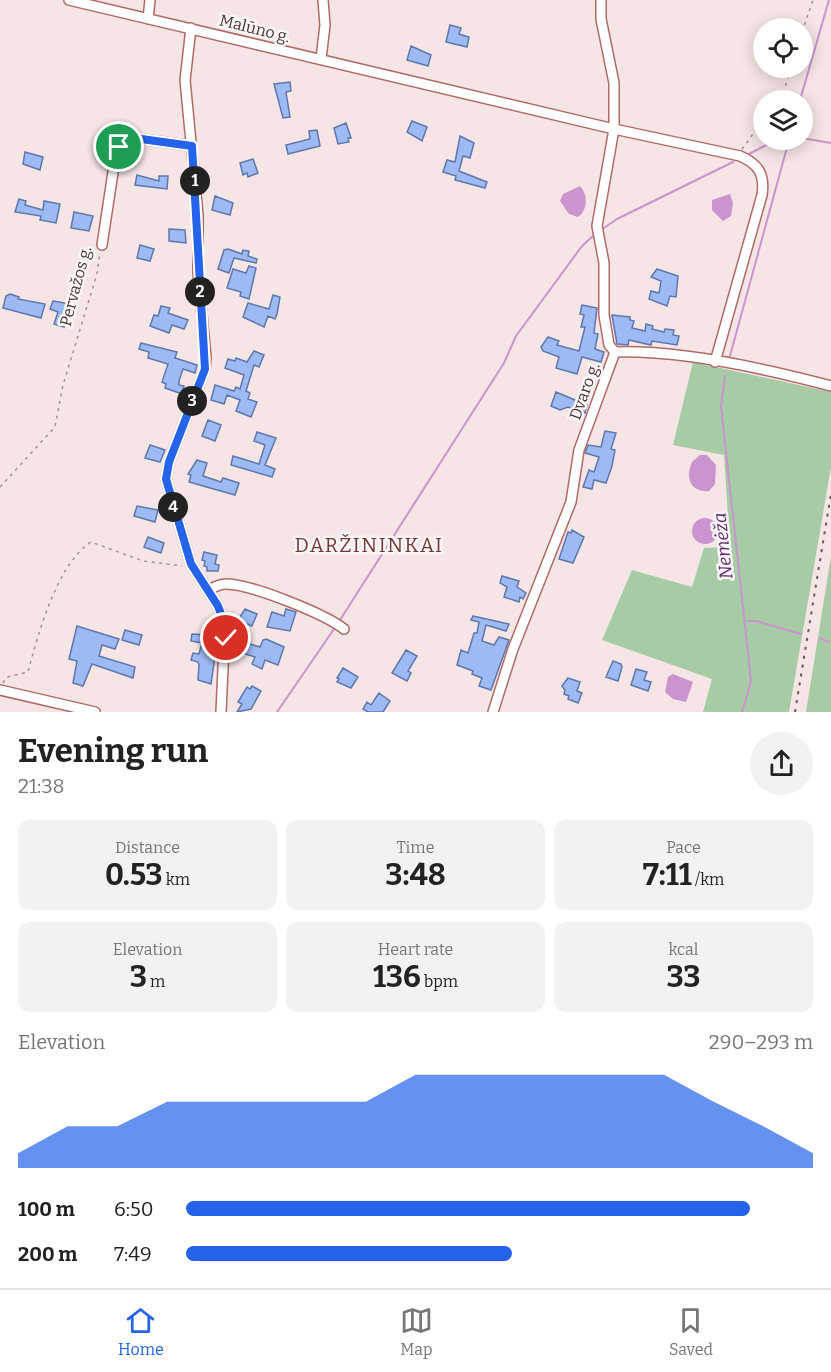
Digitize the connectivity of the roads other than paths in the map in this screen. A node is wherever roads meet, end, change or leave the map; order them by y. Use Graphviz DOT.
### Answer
graph roads {
  1 [pos="69,0"];
  2 [pos="150,0"];
  3 [pos="323,0"];
  4 [pos="601,0"];
  5 [pos="148,19"];
  6 [pos="191,28"];
  7 [pos="321,59"];
  8 [pos="614,129"];
  9 [pos="192,146"];
  10 [pos="102,245"];
  11 [pos="615,352"];
  12 [pos="715,362"];
  13 [pos="831,386"];
  14 [pos="209,590"];
  15 [pos="344,629"];
  16 [pos="1,691"];
  17 [pos="95,712"];
  18 [pos="221,712"];
  19 [pos="493,712"];
  1 -- 5 [label="street, Malūno g."];
  2 -- 5 [label="street"];
  3 -- 7 [label="street"];
  4 -- 8 [label="street, Dvaro g."];
  5 -- 6 [label="street, Malūno g."];
  6 -- 7 [label="street, Malūno g."];
  6 -- 9 [label="street"];
  7 -- 8 [label="street, Malūno g."];
  8 -- 11 [label="street, Dvaro g."];
  8 -- 12 [label="street, Malūno g."];
  9 -- 10 [label="street, Pervažos g."];
  9 -- 14 [label="street"];
  11 -- 12 [label="street"];
  11 -- 19 [label="street, Dvaro g."];
  12 -- 13 [label="street"];
  14 -- 15 [label="street"];
  14 -- 18 [label="street"];
  16 -- 17 [label="street"];
}
